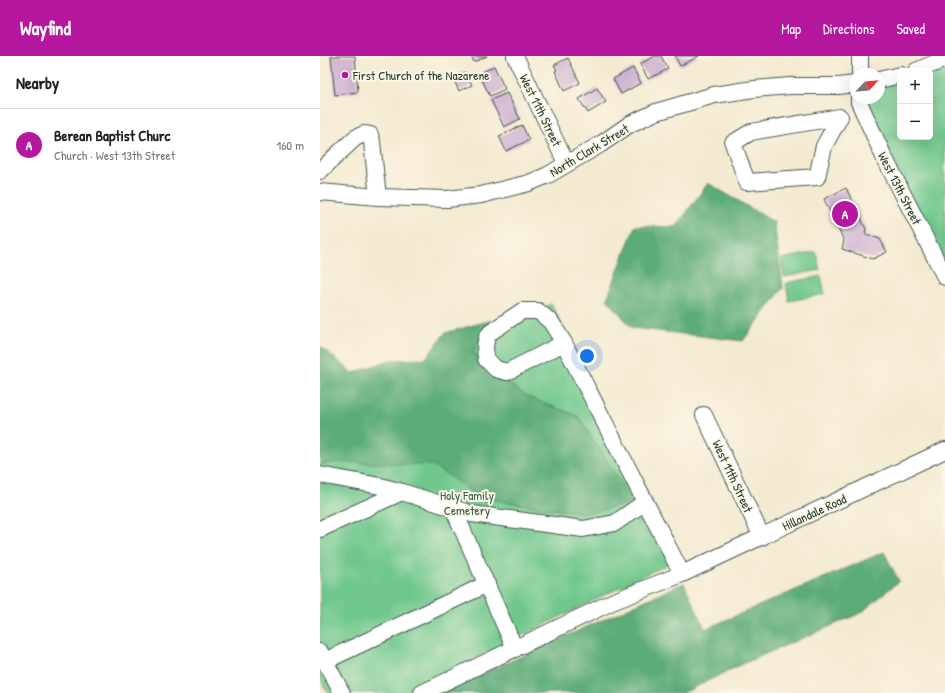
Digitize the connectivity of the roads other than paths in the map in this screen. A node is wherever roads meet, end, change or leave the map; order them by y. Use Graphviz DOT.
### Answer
graph roads {
  1 [pos="515,56"];
  2 [pos="860,56"];
  3 [pos="945,59"];
  4 [pos="860,68"];
  5 [pos="923,68"];
  6 [pos="897,76"];
  7 [pos="885,79"];
  8 [pos="849,85"];
  9 [pos="855,104"];
  10 [pos="861,104"];
  11 [pos="840,117"];
  12 [pos="566,163"];
  13 [pos="320,171"];
  14 [pos="320,192"];
  15 [pos="378,197"];
  16 [pos="945,277"];
  17 [pos="564,343"];
  18 [pos="704,415"];
  19 [pos="945,450"];
  20 [pos="320,475"];
  21 [pos="402,492"];
  22 [pos="645,502"];
  23 [pos="452,508"];
  24 [pos="320,529"];
  25 [pos="762,537"];
  26 [pos="682,574"];
  27 [pos="487,584"];
  28 [pos="515,649"];
  29 [pos="322,656"];
  30 [pos="342,693"];
  31 [pos="422,693"];
  1 -- 12 [label="street, West 11th Street"];
  2 -- 4 [label="street"];
  3 -- 5 [label="street"];
  6 -- 7 [label="street"];
  8 -- 12 [label="street, North Clark Street"];
  9 -- 11 [label="street"];
  10 -- 16 [label="street, West 13th Street"];
  11 -- 11 [label="street"];
  12 -- 15 [label="street, North Clark Street"];
  13 -- 15 [label="street"];
  14 -- 15 [label="street, North Clark Street"];
  17 -- 17 [label="street"];
  17 -- 22 [label="street"];
  18 -- 25 [label="street, West 11th Street"];
  19 -- 25 [label="street, Hillandale Road"];
  20 -- 21 [label="street"];
  21 -- 23 [label="street"];
  21 -- 24 [label="street"];
  22 -- 23 [label="street"];
  22 -- 26 [label="street"];
  23 -- 27 [label="street"];
  25 -- 26 [label="street, Hillandale Road"];
  26 -- 28 [label="street, Hillandale Road"];
  27 -- 28 [label="street"];
  27 -- 29 [label="street"];
  28 -- 31 [label="street, Hillandale Road"];
  29 -- 30 [label="street"];
}
